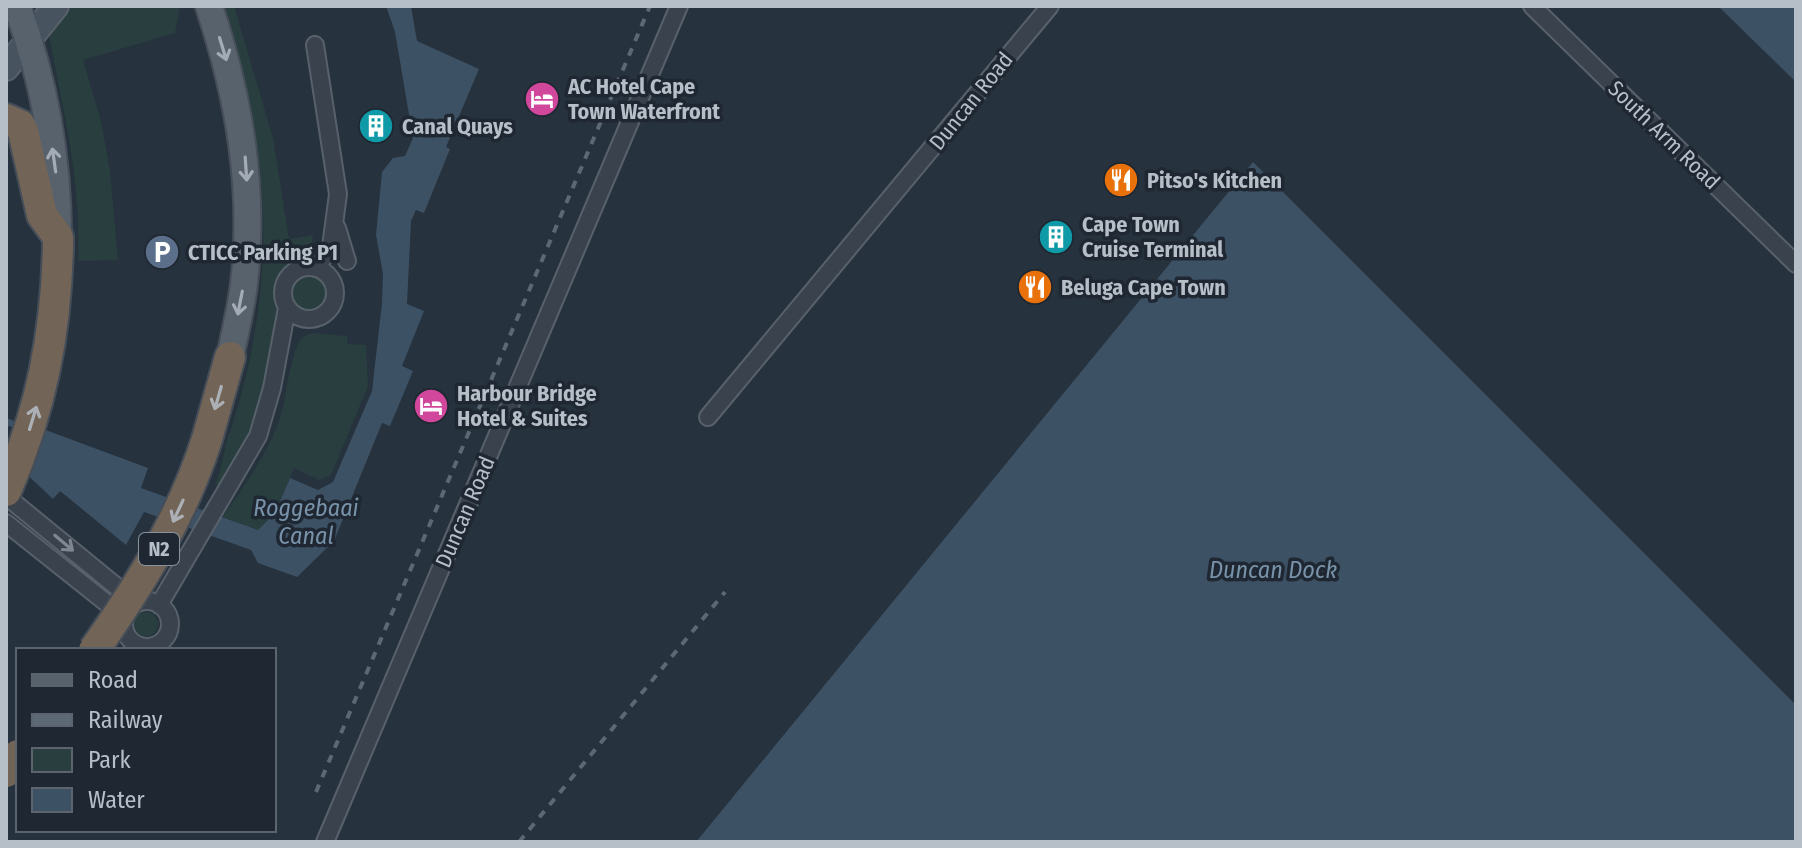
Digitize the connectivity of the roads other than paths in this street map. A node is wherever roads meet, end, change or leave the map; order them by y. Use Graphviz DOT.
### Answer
graph roads {
  1 [pos="16,6"];
  2 [pos="56,6"];
  3 [pos="209,6"];
  4 [pos="679,6"];
  5 [pos="1050,6"];
  6 [pos="1532,6"];
  7 [pos="6,18"];
  8 [pos="29,40"];
  9 [pos="315,45"];
  10 [pos="6,68"];
  11 [pos="6,119"];
  12 [pos="336,217"];
  13 [pos="58,242"];
  14 [pos="347,261"];
  15 [pos="1796,264"];
  16 [pos="318,268"];
  17 [pos="334,285"];
  18 [pos="287,308"];
  19 [pos="309,320"];
  20 [pos="230,357"];
  21 [pos="277,365"];
  22 [pos="708,417"];
  23 [pos="6,493"];
  24 [pos="6,523"];
  25 [pos="138,603"];
  26 [pos="159,605"];
  27 [pos="131,642"];
  28 [pos="95,648"];
  29 [pos="325,842"];
  1 -- 7 [label="street"];
  1 -- 8 [label="main road"];
  2 -- 8 [label="street"];
  3 -- 20 [label="main road, N2, one-way"];
  4 -- 29 [label="street, Duncan Road"];
  5 -- 22 [label="street, Duncan Road"];
  6 -- 15 [label="street, South Arm Road"];
  8 -- 10 [label="street"];
  13 -- 8 [label="main road, one-way"];
  9 -- 12 [label="street"];
  11 -- 13 [label="highway"];
  12 -- 14 [label="street"];
  12 -- 16 [label="street"];
  23 -- 13 [label="highway, one-way"];
  14 -- 16 [label="street"];
  14 -- 17 [label="street"];
  16 -- 17 [label="street"];
  16 -- 18 [label="street"];
  17 -- 19 [label="street"];
  18 -- 19 [label="street"];
  18 -- 21 [label="street"];
  19 -- 21 [label="street"];
  20 -- 28 [label="highway, N2, one-way, bridge"];
  21 -- 26 [label="street"];
  23 -- 25 [label="street, one-way"];
  24 -- 27 [label="street"];
  25 -- 26 [label="street"];
  25 -- 27 [label="street"];
  26 -- 27 [label="street"];
}
